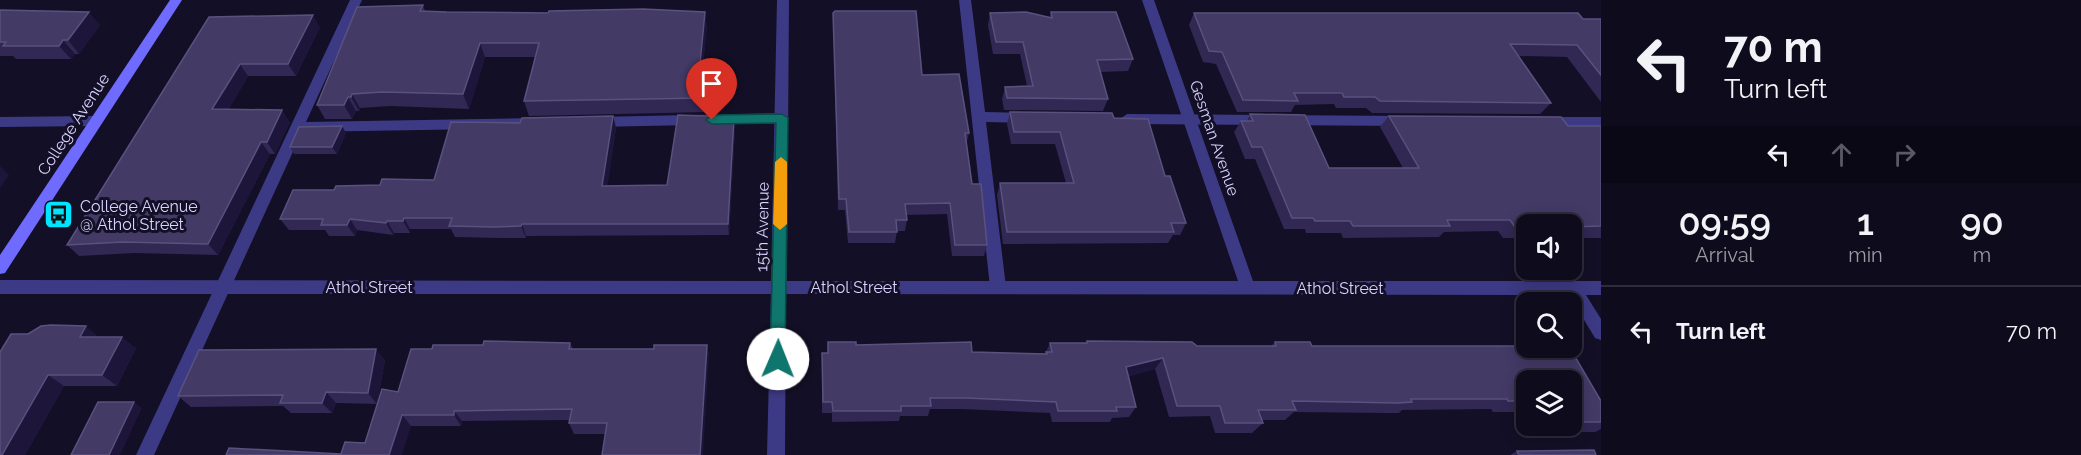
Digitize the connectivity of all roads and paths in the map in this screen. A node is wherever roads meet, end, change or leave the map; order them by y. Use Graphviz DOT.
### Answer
graph roads {
  1 [pos="176,0"];
  2 [pos="356,0"];
  3 [pos="783,0"];
  4 [pos="965,0"];
  5 [pos="1148,0"];
  6 [pos="977,117"];
  7 [pos="782,118"];
  8 [pos="1048,118"];
  9 [pos="1107,118"];
  10 [pos="1190,119"];
  11 [pos="96,121"];
  12 [pos="1425,121"];
  13 [pos="0,122"];
  14 [pos="556,122"];
  15 [pos="580,122"];
  16 [pos="1531,122"];
  17 [pos="1601,122"];
  18 [pos="296,127"];
  19 [pos="0,268"];
  20 [pos="0,287"];
  21 [pos="224,287"];
  22 [pos="779,288"];
  23 [pos="998,288"];
  24 [pos="1248,288"];
  25 [pos="1573,288"];
  26 [pos="1601,288"];
  27 [pos="1601,333"];
  28 [pos="145,455"];
  29 [pos="776,455"];
  1 -- 11 [label="street, College Avenue"];
  2 -- 18 [label="street"];
  3 -- 7 [label="street, 15th Avenue"];
  4 -- 6 [label="street"];
  5 -- 10 [label="street, Gesman Avenue"];
  6 -- 8 [label="street"];
  6 -- 23 [label="street"];
  7 -- 15 [label="street"];
  7 -- 22 [label="street, 15th Avenue"];
  9 -- 10 [label="street"];
  10 -- 12 [label="street"];
  10 -- 24 [label="street, Gesman Avenue"];
  11 -- 13 [label="street"];
  11 -- 19 [label="street, College Avenue"];
  14 -- 18 [label="street"];
  16 -- 17 [label="street"];
  18 -- 21 [label="street"];
  20 -- 21 [label="street, Athol Street"];
  21 -- 22 [label="street, Athol Street"];
  21 -- 28 [label="street"];
  22 -- 23 [label="street, Athol Street"];
  22 -- 29 [label="street, 15th Avenue"];
  23 -- 24 [label="street, Athol Street"];
  24 -- 25 [label="street, Athol Street"];
  25 -- 26 [label="street, Athol Street"];
  25 -- 27 [label="street"];
}
